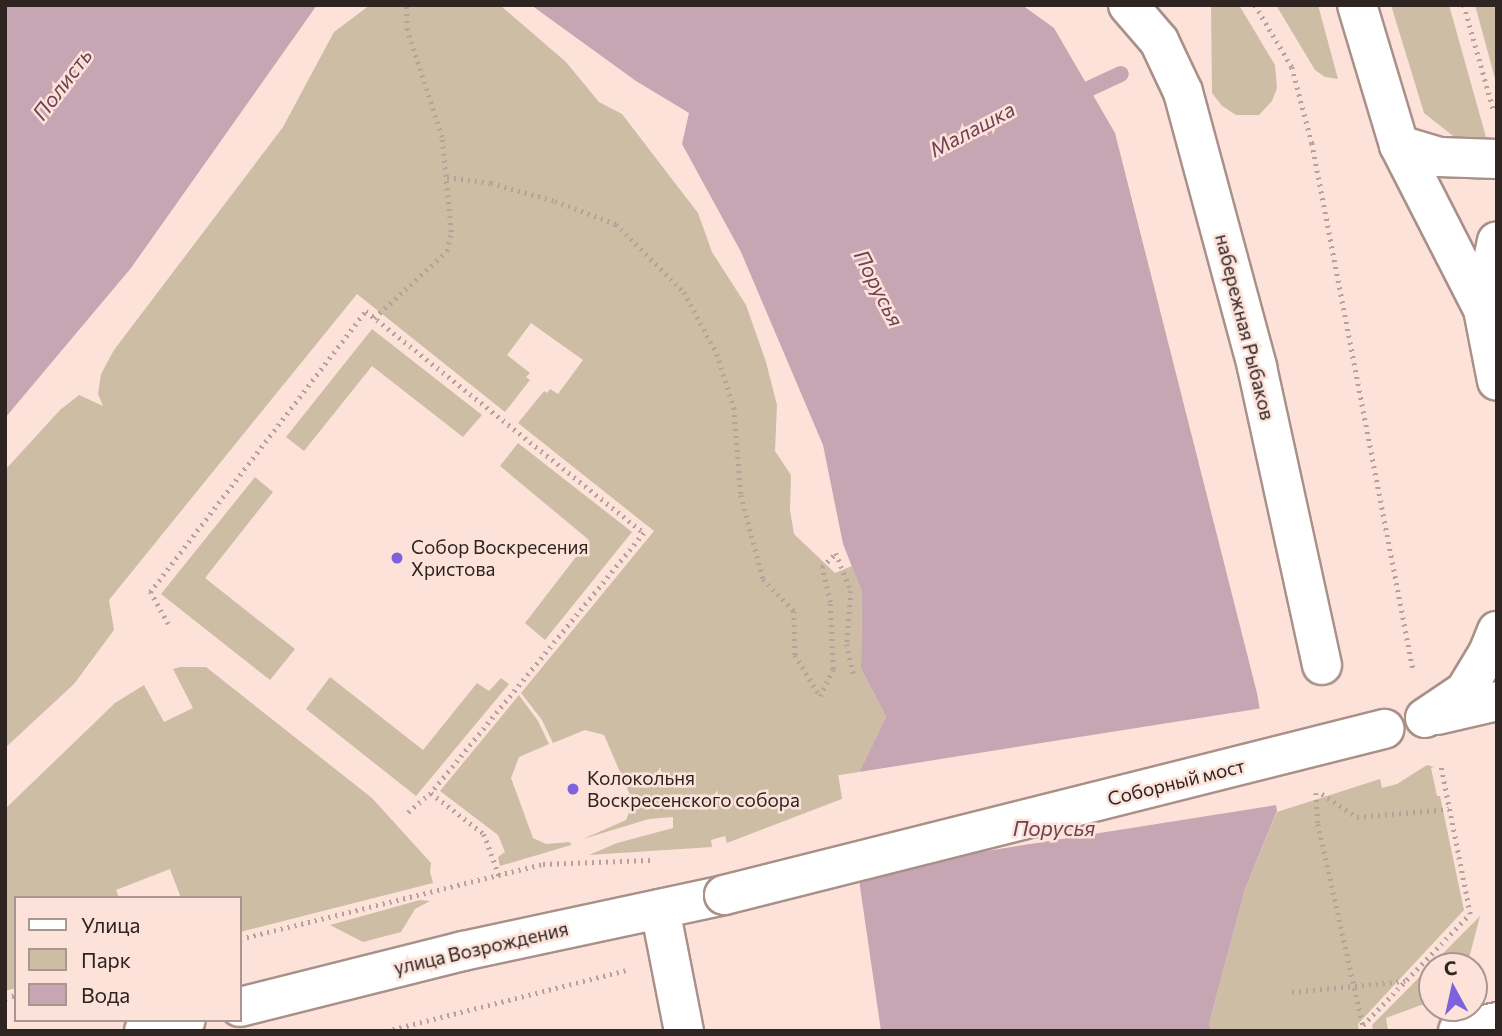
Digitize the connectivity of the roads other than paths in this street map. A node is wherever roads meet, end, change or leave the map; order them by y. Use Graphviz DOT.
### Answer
graph roads {
  1 [pos="1128,5"];
  2 [pos="1357,5"];
  3 [pos="1399,145"];
  4 [pos="1497,159"];
  5 [pos="1497,241"];
  6 [pos="1483,309"];
  7 [pos="1497,381"];
  8 [pos="1497,631"];
  9 [pos="1322,665"];
  10 [pos="1497,701"];
  11 [pos="1425,718"];
  12 [pos="724,895"];
  13 [pos="660,909"];
  14 [pos="242,1006"];
  15 [pos="178,1022"];
  16 [pos="1497,1022"];
  17 [pos="144,1031"];
  18 [pos="684,1031"];
  19 [pos="1458,1031"];
  1 -- 9 [label="street, набережная Рыбаков"];
  2 -- 3 [label="street"];
  3 -- 4 [label="street"];
  3 -- 6 [label="street"];
  5 -- 6 [label="street"];
  6 -- 7 [label="street"];
  8 -- 11 [label="street"];
  10 -- 11 [label="street, Соборный мост"];
  11 -- 12 [label="street, Соборный мост, bridge"];
  12 -- 13 [label="street, улица Возрождения"];
  13 -- 14 [label="street, улица Возрождения"];
  13 -- 18 [label="street"];
  15 -- 17 [label="street"];
  16 -- 19 [label="street"];
}
